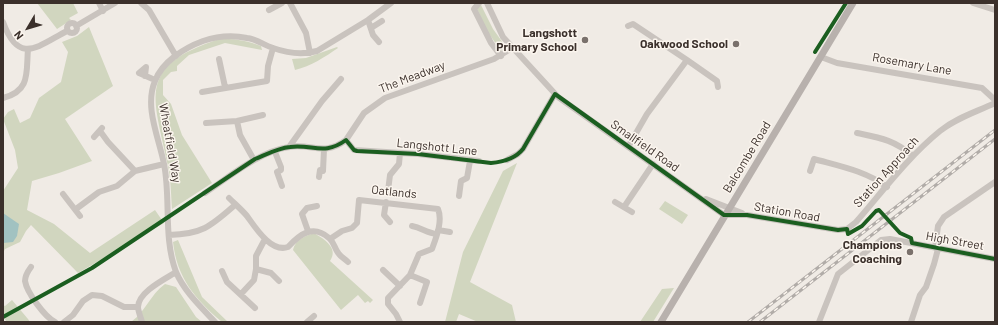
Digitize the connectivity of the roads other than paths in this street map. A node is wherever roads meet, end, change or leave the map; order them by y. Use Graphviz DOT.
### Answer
graph roads {
  1 [pos="99,3"];
  2 [pos="115,3"];
  3 [pos="142,3"];
  4 [pos="282,3"];
  5 [pos="290,3"];
  6 [pos="391,3"];
  7 [pos="479,3"];
  8 [pos="487,3"];
  9 [pos="852,3"];
  10 [pos="973,3"];
  11 [pos="269,10"];
  12 [pos="995,10"];
  13 [pos="103,11"];
  14 [pos="368,20"];
  15 [pos="382,21"];
  16 [pos="3,22"];
  17 [pos="631,25"];
  18 [pos="371,28"];
  19 [pos="379,42"];
  20 [pos="273,48"];
  21 [pos="512,48"];
  22 [pos="28,49"];
  23 [pos="310,53"];
  24 [pos="176,56"];
  25 [pos="501,56"];
  26 [pos="821,57"];
  27 [pos="219,58"];
  28 [pos="687,60"];
  29 [pos="145,76"];
  30 [pos="341,79"];
  31 [pos="155,80"];
  32 [pos="717,84"];
  33 [pos="225,87"];
  34 [pos="202,92"];
  35 [pos="555,94"];
  36 [pos="3,98"];
  37 [pos="995,102"];
  38 [pos="263,115"];
  39 [pos="237,121"];
  40 [pos="206,123"];
  41 [pos="857,133"];
  42 [pos="94,137"];
  43 [pos="346,140"];
  44 [pos="289,147"];
  45 [pos="628,147"];
  46 [pos="324,149"];
  47 [pos="275,152"];
  48 [pos="400,153"];
  49 [pos="913,156"];
  50 [pos="254,160"];
  51 [pos="507,160"];
  52 [pos="470,161"];
  53 [pos="479,161"];
  54 [pos="164,164"];
  55 [pos="653,164"];
  56 [pos="135,171"];
  57 [pos="810,171"];
  58 [pos="319,177"];
  59 [pos="995,182"];
  60 [pos="282,186"];
  61 [pos="887,187"];
  62 [pos="388,191"];
  63 [pos="205,193"];
  64 [pos="62,194"];
  65 [pos="459,196"];
  66 [pos="229,198"];
  67 [pos="702,199"];
  68 [pos="386,202"];
  69 [pos="615,202"];
  70 [pos="235,205"];
  71 [pos="317,206"];
  72 [pos="624,207"];
  73 [pos="729,207"];
  74 [pos="76,210"];
  75 [pos="632,212"];
  76 [pos="724,214"];
  77 [pos="747,215"];
  78 [pos="80,216"];
  79 [pos="390,222"];
  80 [pos="856,222"];
  81 [pos="412,226"];
  82 [pos="308,231"];
  83 [pos="437,232"];
  84 [pos="450,232"];
  85 [pos="170,235"];
  86 [pos="265,239"];
  87 [pos="330,239"];
  88 [pos="937,248"];
  89 [pos="995,259"];
  90 [pos="348,262"];
  91 [pos="31,267"];
  92 [pos="256,270"];
  93 [pos="383,270"];
  94 [pos="222,271"];
  95 [pos="176,272"];
  96 [pos="410,275"];
  97 [pos="279,281"];
  98 [pos="400,286"];
  99 [pos="241,294"];
  100 [pos="420,303"];
  101 [pos="138,307"];
  102 [pos="255,308"];
  103 [pos="314,316"];
  104 [pos="55,322"];
  105 [pos="64,322"];
  106 [pos="142,322"];
  107 [pos="215,322"];
  108 [pos="307,322"];
  109 [pos="400,322"];
  110 [pos="661,322"];
  111 [pos="819,322"];
  112 [pos="911,322"];
  1 -- 13 [label="street"];
  2 -- 13 [label="street"];
  3 -- 24 [label="street"];
  4 -- 11 [label="street"];
  5 -- 23 [label="street"];
  6 -- 14 [label="street, Wheatfield Way"];
  7 -- 25 [label="street"];
  8 -- 21 [label="street, Smallfield Road"];
  9 -- 26 [label="main road, Balcombe Road"];
  10 -- 12 [label="street"];
  13 -- 22 [label="street"];
  14 -- 18 [label="street"];
  14 -- 23 [label="street, Wheatfield Way"];
  15 -- 18 [label="street"];
  16 -- 22 [label="street"];
  17 -- 28 [label="street"];
  18 -- 19 [label="street"];
  20 -- 23 [label="street, Wheatfield Way"];
  20 -- 24 [label="street, Wheatfield Way"];
  20 -- 33 [label="street"];
  21 -- 25 [label="street, The Meadway"];
  21 -- 35 [label="street, Smallfield Road"];
  22 -- 36 [label="street"];
  24 -- 31 [label="street, Wheatfield Way"];
  25 -- 43 [label="street, The Meadway"];
  26 -- 37 [label="street, Rosemary Lane"];
  26 -- 73 [label="main road, Balcombe Road"];
  27 -- 33 [label="street"];
  28 -- 32 [label="street"];
  28 -- 45 [label="street"];
  29 -- 31 [label="street"];
  30 -- 44 [label="street"];
  31 -- 54 [label="street, Wheatfield Way"];
  33 -- 34 [label="street"];
  35 -- 45 [label="street, Smallfield Road"];
  35 -- 51 [label="street"];
  37 -- 49 [label="street, Station Approach"];
  38 -- 39 [label="street"];
  39 -- 40 [label="street"];
  39 -- 50 [label="street"];
  41 -- 49 [label="street"];
  42 -- 56 [label="street"];
  43 -- 46 [label="street"];
  43 -- 48 [label="street, Langshott Lane"];
  44 -- 46 [label="street"];
  44 -- 47 [label="street"];
  45 -- 55 [label="street, Smallfield Road"];
  46 -- 58 [label="street"];
  47 -- 50 [label="street"];
  47 -- 60 [label="street"];
  48 -- 52 [label="street, Langshott Lane"];
  48 -- 62 [label="street"];
  49 -- 61 [label="street, Station Approach"];
  50 -- 63 [label="street"];
  52 -- 53 [label="street, Langshott Lane"];
  52 -- 65 [label="street"];
  54 -- 56 [label="street"];
  54 -- 85 [label="street, Wheatfield Way"];
  55 -- 67 [label="street, Smallfield Road"];
  55 -- 72 [label="street"];
  56 -- 74 [label="street"];
  57 -- 61 [label="street"];
  59 -- 88 [label="street"];
  61 -- 80 [label="street, Station Approach"];
  64 -- 74 [label="street"];
  66 -- 70 [label="street"];
  67 -- 73 [label="street"];
  67 -- 76 [label="street, Smallfield Road"];
  68 -- 79 [label="street"];
  68 -- 83 [label="street, Oatlands"];
  68 -- 87 [label="street, Oatlands"];
  69 -- 72 [label="street"];
  70 -- 85 [label="street"];
  70 -- 86 [label="street"];
  71 -- 82 [label="street"];
  72 -- 75 [label="street"];
  73 -- 76 [label="main road, Balcombe Road"];
  73 -- 77 [label="street"];
  74 -- 78 [label="street"];
  76 -- 77 [label="street, Station Road"];
  76 -- 110 [label="main road, Balcombe Road"];
  77 -- 80 [label="street, Station Road"];
  81 -- 83 [label="street"];
  82 -- 86 [label="street"];
  82 -- 87 [label="street"];
  83 -- 84 [label="street"];
  83 -- 96 [label="street"];
  85 -- 95 [label="street, Wheatfield Way"];
  86 -- 92 [label="street"];
  87 -- 90 [label="street"];
  88 -- 89 [label="street, High Street"];
  88 -- 111 [label="street, High Street"];
  88 -- 112 [label="street"];
  91 -- 104 [label="street"];
  92 -- 97 [label="street"];
  92 -- 99 [label="street"];
  93 -- 98 [label="street"];
  94 -- 99 [label="street"];
  95 -- 101 [label="street"];
  95 -- 107 [label="street, Wheatfield Way"];
  96 -- 98 [label="street"];
  96 -- 100 [label="street"];
  98 -- 109 [label="street"];
  99 -- 102 [label="street"];
  101 -- 105 [label="street"];
  101 -- 106 [label="street"];
  103 -- 108 [label="street"];
}
